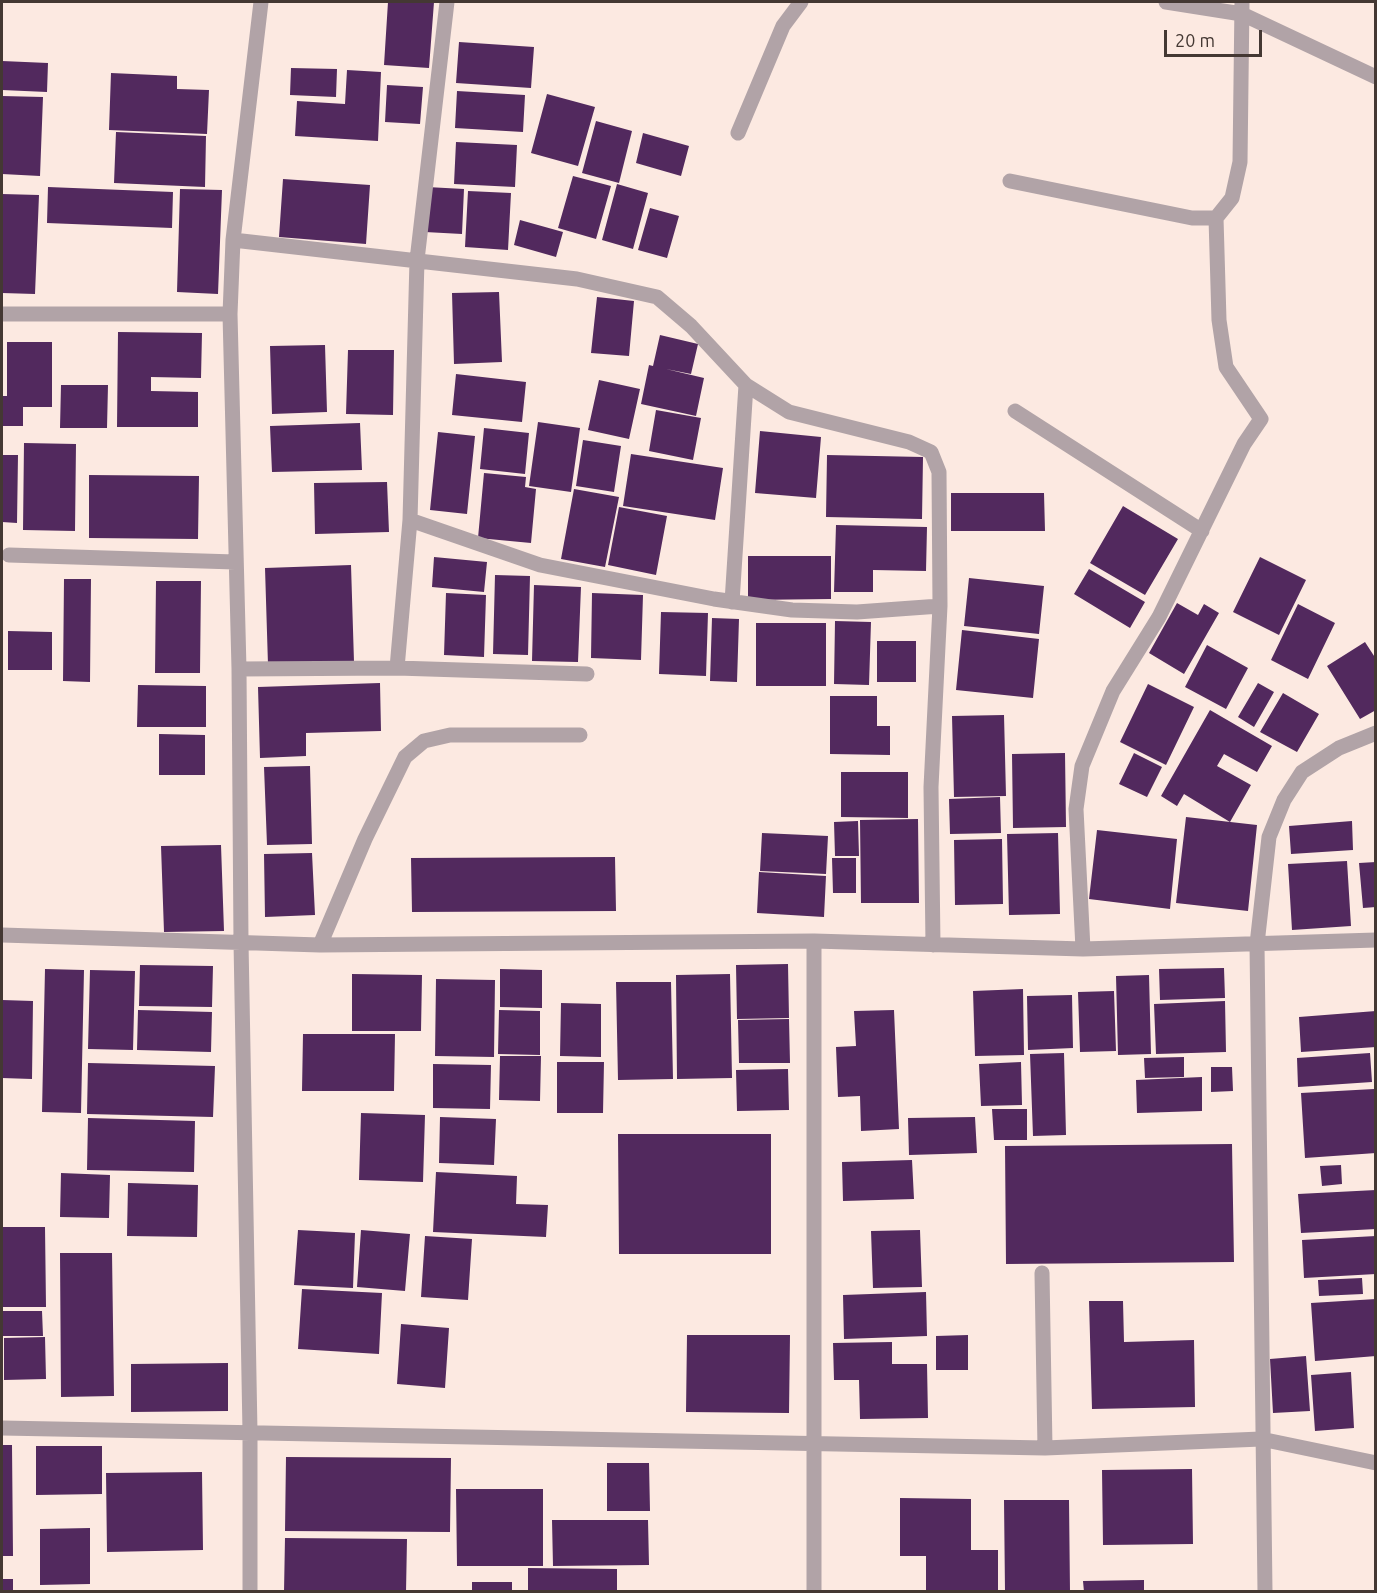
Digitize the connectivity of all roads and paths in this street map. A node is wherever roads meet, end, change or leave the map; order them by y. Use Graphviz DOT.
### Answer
graph roads {
  1 [pos="261,2"];
  2 [pos="447,2"];
  3 [pos="801,2"];
  4 [pos="1166,2"];
  5 [pos="1242,8"];
  6 [pos="1376,77"];
  7 [pos="738,133"];
  8 [pos="1011,181"];
  9 [pos="1216,218"];
  10 [pos="233,240"];
  11 [pos="417,260"];
  12 [pos="2,314"];
  13 [pos="230,314"];
  14 [pos="746,385"];
  15 [pos="1015,411"];
  16 [pos="410,520"];
  17 [pos="1202,531"];
  18 [pos="9,555"];
  19 [pos="235,562"];
  20 [pos="732,602"];
  21 [pos="940,606"];
  22 [pos="397,668"];
  23 [pos="239,669"];
  24 [pos="587,674"];
  25 [pos="1376,733"];
  26 [pos="580,735"];
  27 [pos="2,935"];
  28 [pos="1376,940"];
  29 [pos="814,941"];
  30 [pos="241,942"];
  31 [pos="1257,944"];
  32 [pos="321,945"];
  33 [pos="933,945"];
  34 [pos="1083,949"];
  35 [pos="1042,1273"];
  36 [pos="2,1428"];
  37 [pos="250,1432"];
  38 [pos="1261,1440"];
  39 [pos="815,1446"];
  40 [pos="1045,1448"];
  41 [pos="1376,1463"];
  42 [pos="250,1592"];
  43 [pos="814,1592"];
  44 [pos="1265,1592"];
  1 -- 10 [label="street"];
  2 -- 11 [label="street"];
  3 -- 7 [label="street"];
  4 -- 5 [label="street"];
  5 -- 6 [label="street"];
  5 -- 9 [label="street"];
  8 -- 9 [label="street"];
  9 -- 17 [label="street"];
  10 -- 11 [label="street"];
  10 -- 13 [label="street"];
  11 -- 14 [label="street"];
  11 -- 16 [label="street"];
  12 -- 13 [label="street"];
  13 -- 19 [label="street"];
  14 -- 20 [label="street"];
  14 -- 21 [label="street"];
  15 -- 17 [label="street"];
  16 -- 20 [label="street"];
  16 -- 22 [label="street"];
  17 -- 34 [label="street"];
  18 -- 19 [label="street"];
  19 -- 23 [label="street"];
  20 -- 21 [label="street"];
  21 -- 33 [label="street"];
  22 -- 23 [label="street"];
  22 -- 24 [label="street"];
  23 -- 30 [label="street"];
  25 -- 31 [label="street"];
  26 -- 32 [label="street"];
  27 -- 30 [label="street"];
  28 -- 31 [label="street"];
  29 -- 32 [label="street"];
  29 -- 33 [label="street"];
  29 -- 39 [label="street"];
  30 -- 32 [label="street"];
  30 -- 37 [label="street"];
  31 -- 34 [label="street"];
  31 -- 38 [label="street"];
  33 -- 34 [label="street"];
  35 -- 40 [label="street"];
  36 -- 37 [label="street"];
  37 -- 39 [label="street"];
  37 -- 42 [label="street"];
  38 -- 40 [label="street"];
  38 -- 41 [label="street"];
  38 -- 44 [label="street"];
  39 -- 40 [label="street"];
  39 -- 43 [label="street"];
}
